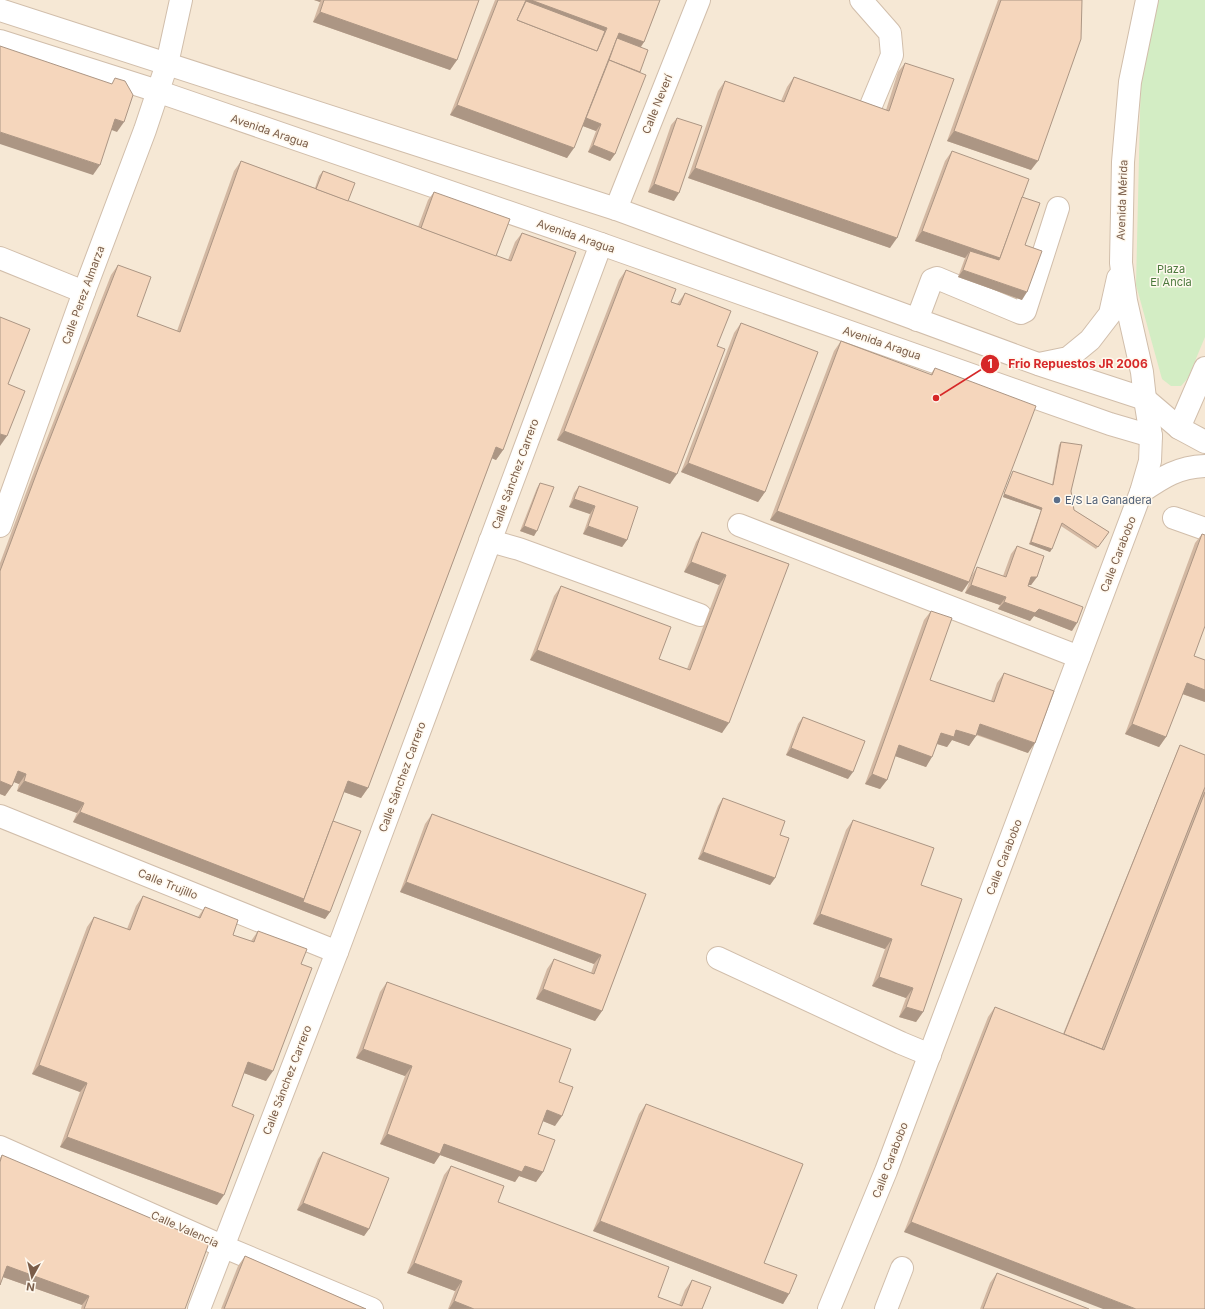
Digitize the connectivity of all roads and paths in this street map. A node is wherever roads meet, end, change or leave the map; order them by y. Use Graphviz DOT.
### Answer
graph roads {
  1 [pos="181,0"];
  2 [pos="699,0"];
  3 [pos="861,0"];
  4 [pos="1147,0"];
  5 [pos="0,10"];
  6 [pos="0,41"];
  7 [pos="167,64"];
  8 [pos="158,92"];
  9 [pos="870,108"];
  10 [pos="1058,208"];
  11 [pos="616,209"];
  12 [pos="601,244"];
  13 [pos="0,258"];
  14 [pos="1121,263"];
  15 [pos="84,292"];
  16 [pos="917,320"];
  17 [pos="1038,364"];
  18 [pos="1205,368"];
  19 [pos="1145,399"];
  20 [pos="1179,428"];
  21 [pos="1151,436"];
  22 [pos="1205,442"];
  23 [pos="1205,466"];
  24 [pos="7,483"];
  25 [pos="1141,492"];
  26 [pos="1174,518"];
  27 [pos="739,525"];
  28 [pos="0,526"];
  29 [pos="1205,529"];
  30 [pos="490,541"];
  31 [pos="700,615"];
  32 [pos="1079,657"];
  33 [pos="0,816"];
  34 [pos="337,952"];
  35 [pos="718,958"];
  36 [pos="930,1055"];
  37 [pos="0,1147"];
  38 [pos="222,1246"];
  39 [pos="902,1268"];
  40 [pos="199,1309"];
  41 [pos="372,1309"];
  42 [pos="829,1309"];
  43 [pos="886,1309"];
  1 -- 7 [label="street, Calle Perez Almarza"];
  2 -- 11 [label="street, Calle Neverí"];
  3 -- 9 [label="street"];
  4 -- 14 [label="street, Avenida Mérida"];
  5 -- 7 [label="street"];
  6 -- 8 [label="street, Avenida Aragua"];
  7 -- 8 [label="street, Calle Perez Almarza"];
  7 -- 11 [label="street"];
  8 -- 12 [label="street, Avenida Aragua"];
  8 -- 15 [label="street, Calle Perez Almarza"];
  10 -- 16 [label="street"];
  11 -- 16 [label="street"];
  12 -- 21 [label="street, Avenida Aragua"];
  12 -- 30 [label="street, Calle Sánchez Carrero"];
  13 -- 15 [label="street"];
  14 -- 17 [label="street"];
  14 -- 19 [label="street, Avenida Mérida"];
  15 -- 24 [label="street, Calle Perez Almarza"];
  16 -- 17 [label="street"];
  17 -- 19 [label="street"];
  18 -- 20 [label="street"];
  19 -- 20 [label="street"];
  19 -- 21 [label="street, Calle Carabobo"];
  20 -- 21 [label="street"];
  20 -- 22 [label="street"];
  21 -- 25 [label="street, Calle Carabobo"];
  23 -- 25 [label="street"];
  24 -- 28 [label="street, Calle Perez Almarza"];
  25 -- 32 [label="street, Calle Carabobo"];
  26 -- 29 [label="street"];
  27 -- 32 [label="street"];
  30 -- 31 [label="street"];
  30 -- 34 [label="street, Calle Sánchez Carrero"];
  32 -- 36 [label="street, Calle Carabobo"];
  33 -- 34 [label="street, Calle Trujillo"];
  34 -- 38 [label="street, Calle Sánchez Carrero"];
  35 -- 36 [label="street"];
  36 -- 42 [label="street, Calle Carabobo"];
  37 -- 38 [label="street, Calle Valencia"];
  38 -- 40 [label="street, Calle Sánchez Carrero"];
  38 -- 41 [label="street, Calle Valencia"];
  39 -- 43 [label="street"];
}
